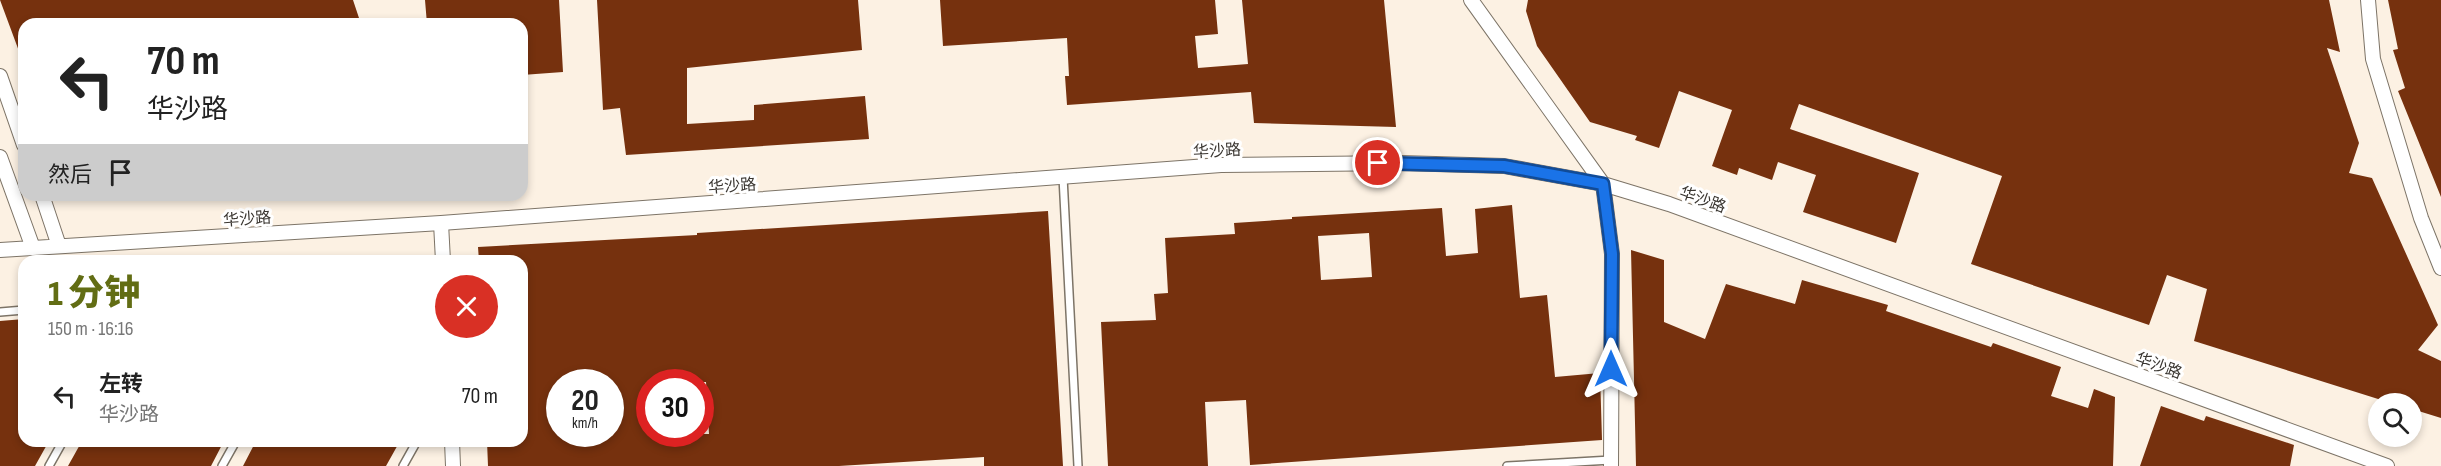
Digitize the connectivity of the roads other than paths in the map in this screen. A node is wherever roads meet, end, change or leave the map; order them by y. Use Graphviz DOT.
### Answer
graph roads {
  1 [pos="1471,0"];
  2 [pos="2368,0"];
  3 [pos="0,76"];
  4 [pos="18,128"];
  5 [pos="0,157"];
  6 [pos="1063,177"];
  7 [pos="1603,184"];
  8 [pos="44,201"];
  9 [pos="441,223"];
  10 [pos="59,246"];
  11 [pos="33,248"];
  12 [pos="0,250"];
  13 [pos="443,255"];
  14 [pos="2441,268"];
  15 [pos="18,310"];
  16 [pos="0,312"];
  17 [pos="60,447"];
  18 [pos="233,447"];
  19 [pos="414,447"];
  20 [pos="452,447"];
  21 [pos="1611,463"];
  22 [pos="49,466"];
  23 [pos="222,466"];
  24 [pos="403,466"];
  25 [pos="453,466"];
  26 [pos="1078,466"];
  27 [pos="1507,466"];
  28 [pos="2387,466"];
  1 -- 7 [label="street"];
  2 -- 14 [label="street"];
  3 -- 4 [label="street"];
  5 -- 11 [label="street"];
  6 -- 7 [label="street, 华沙路"];
  6 -- 9 [label="street, 华沙路"];
  6 -- 26 [label="lane"];
  7 -- 21 [label="street"];
  7 -- 28 [label="street, 华沙路"];
  8 -- 10 [label="street"];
  9 -- 10 [label="street, 华沙路"];
  9 -- 13 [label="street"];
  10 -- 11 [label="street, 华沙路"];
  11 -- 12 [label="street, 华沙路"];
  15 -- 16 [label="lane"];
  17 -- 22 [label="lane"];
  18 -- 23 [label="lane"];
  19 -- 24 [label="lane"];
  20 -- 25 [label="street"];
  21 -- 27 [label="lane"];
}
